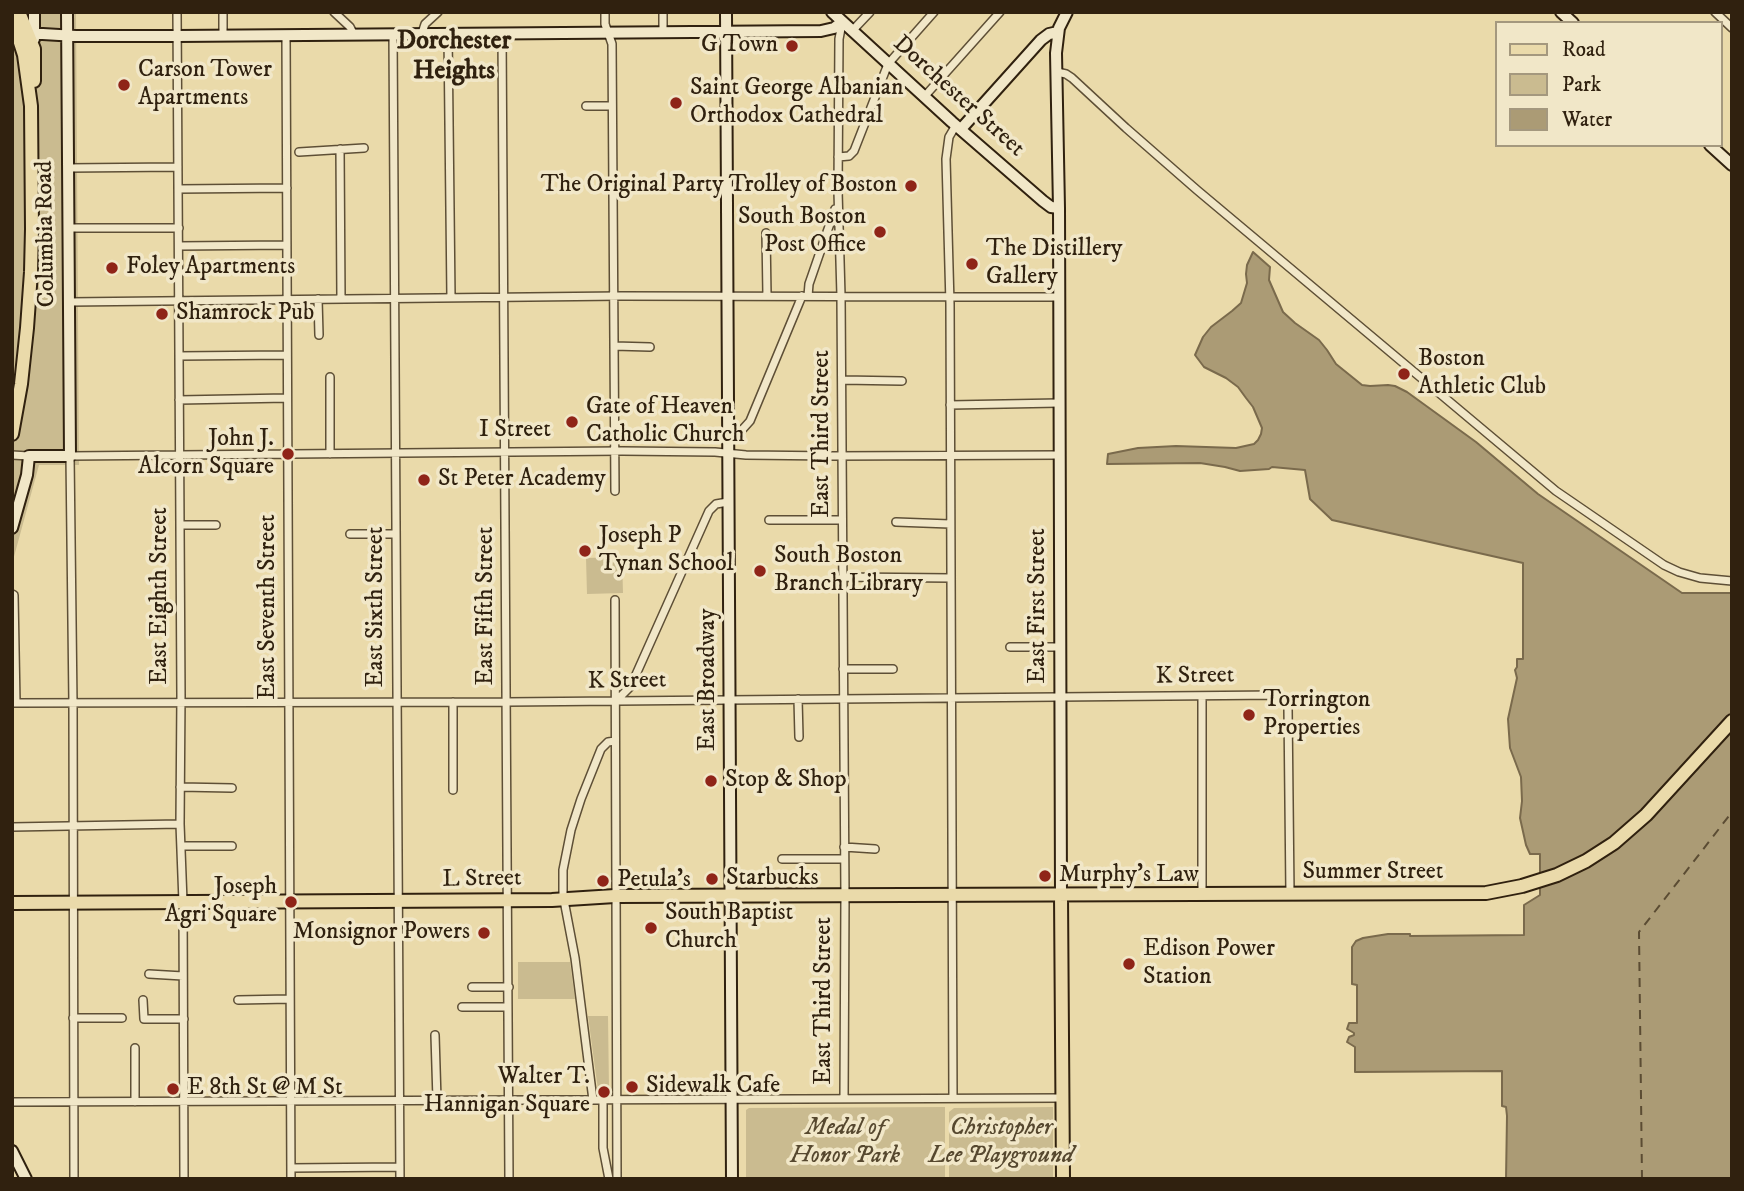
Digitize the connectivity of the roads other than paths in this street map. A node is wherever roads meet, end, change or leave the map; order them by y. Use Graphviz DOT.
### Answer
graph roads {
  1 [pos="19,12"];
  2 [pos="26,12"];
  3 [pos="34,12"];
  4 [pos="67,12"];
  5 [pos="177,12"];
  6 [pos="223,12"];
  7 [pos="334,12"];
  8 [pos="438,12"];
  9 [pos="605,12"];
  10 [pos="663,12"];
  11 [pos="726,12"];
  12 [pos="832,12"];
  13 [pos="870,12"];
  14 [pos="933,12"];
  15 [pos="1000,12"];
  16 [pos="1067,12"];
  17 [pos="1714,12"];
  18 [pos="12,18"];
  19 [pos="842,22"];
  20 [pos="1732,28"];
  21 [pos="726,31"];
  22 [pos="608,32"];
  23 [pos="663,32"];
  24 [pos="852,32"];
  25 [pos="422,33"];
  26 [pos="502,33"];
  27 [pos="1058,33"];
  28 [pos="30,34"];
  29 [pos="393,34"];
  30 [pos="448,34"];
  31 [pos="354,35"];
  32 [pos="67,36"];
  33 [pos="177,36"];
  34 [pos="223,36"];
  35 [pos="286,36"];
  36 [pos="888,64"];
  37 [pos="26,68"];
  38 [pos="1057,72"];
  39 [pos="924,97"];
  40 [pos="31,106"];
  41 [pos="586,106"];
  42 [pos="612,106"];
  43 [pos="958,127"];
  44 [pos="1712,147"];
  45 [pos="364,148"];
  46 [pos="340,149"];
  47 [pos="299,152"];
  48 [pos="838,158"];
  49 [pos="1732,164"];
  50 [pos="178,167"];
  51 [pos="68,168"];
  52 [pos="286,188"];
  53 [pos="178,189"];
  54 [pos="838,191"];
  55 [pos="1059,208"];
  56 [pos="68,228"];
  57 [pos="178,228"];
  58 [pos="766,233"];
  59 [pos="287,245"];
  60 [pos="178,246"];
  61 [pos="613,296"];
  62 [pos="728,296"];
  63 [pos="767,296"];
  64 [pos="805,296"];
  65 [pos="841,296"];
  66 [pos="950,296"];
  67 [pos="1059,297"];
  68 [pos="394,298"];
  69 [pos="451,298"];
  70 [pos="505,298"];
  71 [pos="318,299"];
  72 [pos="341,299"];
  73 [pos="287,300"];
  74 [pos="179,301"];
  75 [pos="69,302"];
  76 [pos="319,335"];
  77 [pos="614,346"];
  78 [pos="650,346"];
  79 [pos="287,355"];
  80 [pos="179,356"];
  81 [pos="330,377"];
  82 [pos="842,380"];
  83 [pos="902,381"];
  84 [pos="288,397"];
  85 [pos="179,400"];
  86 [pos="1059,403"];
  87 [pos="950,405"];
  88 [pos="12,434"];
  89 [pos="728,434"];
  90 [pos="506,452"];
  91 [pos="614,452"];
  92 [pos="396,453"];
  93 [pos="729,453"];
  94 [pos="288,454"];
  95 [pos="330,454"];
  96 [pos="12,455"];
  97 [pos="179,455"];
  98 [pos="1059,455"];
  99 [pos="29,456"];
  100 [pos="70,456"];
  101 [pos="842,456"];
  102 [pos="950,456"];
  103 [pos="615,491"];
  104 [pos="728,502"];
  105 [pos="769,520"];
  106 [pos="842,520"];
  107 [pos="896,522"];
  108 [pos="950,524"];
  109 [pos="180,525"];
  110 [pos="216,525"];
  111 [pos="12,528"];
  112 [pos="350,534"];
  113 [pos="396,534"];
  114 [pos="843,578"];
  115 [pos="951,578"];
  116 [pos="1732,581"];
  117 [pos="12,594"];
  118 [pos="615,600"];
  119 [pos="1010,647"];
  120 [pos="1060,647"];
  121 [pos="843,669"];
  122 [pos="893,669"];
  123 [pos="1202,696"];
  124 [pos="1060,697"];
  125 [pos="951,698"];
  126 [pos="799,699"];
  127 [pos="844,699"];
  128 [pos="730,700"];
  129 [pos="616,701"];
  130 [pos="289,702"];
  131 [pos="397,702"];
  132 [pos="453,702"];
  133 [pos="507,702"];
  134 [pos="14,703"];
  135 [pos="181,703"];
  136 [pos="73,704"];
  137 [pos="1732,721"];
  138 [pos="799,737"];
  139 [pos="615,740"];
  140 [pos="180,787"];
  141 [pos="232,788"];
  142 [pos="453,790"];
  143 [pos="180,824"];
  144 [pos="72,826"];
  145 [pos="12,827"];
  146 [pos="181,846"];
  147 [pos="232,846"];
  148 [pos="844,847"];
  149 [pos="875,849"];
  150 [pos="782,859"];
  151 [pos="844,859"];
  152 [pos="1202,894"];
  153 [pos="1290,894"];
  154 [pos="1060,895"];
  155 [pos="615,896"];
  156 [pos="731,896"];
  157 [pos="845,896"];
  158 [pos="952,896"];
  159 [pos="564,900"];
  160 [pos="508,901"];
  161 [pos="183,902"];
  162 [pos="290,902"];
  163 [pos="398,902"];
  164 [pos="12,903"];
  165 [pos="73,903"];
  166 [pos="149,974"];
  167 [pos="183,976"];
  168 [pos="472,986"];
  169 [pos="509,987"];
  170 [pos="290,999"];
  171 [pos="143,1000"];
  172 [pos="238,1000"];
  173 [pos="462,1007"];
  174 [pos="508,1007"];
  175 [pos="73,1018"];
  176 [pos="122,1018"];
  177 [pos="184,1019"];
  178 [pos="435,1035"];
  179 [pos="135,1048"];
  180 [pos="844,1098"];
  181 [pos="953,1098"];
  182 [pos="1062,1098"];
  183 [pos="617,1099"];
  184 [pos="732,1099"];
  185 [pos="437,1100"];
  186 [pos="593,1100"];
  187 [pos="603,1100"];
  188 [pos="184,1101"];
  189 [pos="291,1101"];
  190 [pos="400,1101"];
  191 [pos="509,1101"];
  192 [pos="12,1102"];
  193 [pos="74,1102"];
  194 [pos="135,1102"];
  195 [pos="12,1151"];
  196 [pos="400,1167"];
  197 [pos="291,1168"];
  198 [pos="26,1179"];
  199 [pos="74,1179"];
  200 [pos="184,1179"];
  201 [pos="291,1179"];
  202 [pos="400,1179"];
  203 [pos="509,1179"];
  204 [pos="609,1179"];
  205 [pos="617,1179"];
  206 [pos="732,1179"];
  207 [pos="1063,1179"];
  1 -- 28 [label="main road"];
  2 -- 28 [label="main road"];
  3 -- 28 [label="main road"];
  4 -- 32 [label="main road, Columbia Road"];
  5 -- 33 [label="street, East Eighth Street"];
  6 -- 34 [label="street"];
  7 -- 31 [label="street"];
  8 -- 25 [label="street"];
  9 -- 22 [label="street"];
  10 -- 23 [label="street"];
  11 -- 21 [label="main road, East Broadway"];
  12 -- 19 [label="main road, Dorchester Street"];
  13 -- 24 [label="street"];
  14 -- 36 [label="street"];
  15 -- 39 [label="street"];
  16 -- 27 [label="main road"];
  17 -- 20 [label="street"];
  18 -- 37 [label="main road"];
  19 -- 21 [label="main road"];
  19 -- 24 [label="main road, Dorchester Street"];
  19 -- 48 [label="street, East Third Street"];
  21 -- 23 [label="main road"];
  21 -- 62 [label="main road, East Broadway"];
  22 -- 23 [label="main road"];
  22 -- 26 [label="main road"];
  22 -- 42 [label="street"];
  24 -- 36 [label="main road, Dorchester Street"];
  25 -- 29 [label="main road"];
  25 -- 30 [label="main road"];
  26 -- 30 [label="main road"];
  26 -- 70 [label="street, East Fifth Street"];
  27 -- 38 [label="main road, East First Street"];
  27 -- 43 [label="main road"];
  28 -- 32 [label="main road"];
  28 -- 37 [label="main road"];
  28 -- 40 [label="main road"];
  29 -- 31 [label="main road"];
  29 -- 68 [label="street, East Sixth Street"];
  30 -- 69 [label="street"];
  31 -- 35 [label="main road"];
  32 -- 33 [label="main road"];
  32 -- 51 [label="main road, Columbia Road"];
  33 -- 34 [label="main road"];
  33 -- 50 [label="street, East Eighth Street"];
  34 -- 35 [label="main road"];
  35 -- 52 [label="street, East Seventh Street"];
  36 -- 39 [label="main road, Dorchester Street"];
  36 -- 48 [label="street"];
  37 -- 40 [label="main road"];
  38 -- 55 [label="main road, East First Street"];
  38 -- 116 [label="street"];
  39 -- 43 [label="main road, Dorchester Street"];
  40 -- 88 [label="main road"];
  41 -- 42 [label="street"];
  42 -- 61 [label="street"];
  43 -- 55 [label="main road, Dorchester Street"];
  43 -- 66 [label="street"];
  44 -- 49 [label="main road"];
  45 -- 46 [label="street"];
  46 -- 47 [label="street"];
  46 -- 72 [label="street"];
  48 -- 54 [label="street, East Third Street"];
  50 -- 51 [label="street"];
  50 -- 53 [label="street, East Eighth Street"];
  51 -- 56 [label="main road, Columbia Road"];
  52 -- 53 [label="street"];
  52 -- 59 [label="street, East Seventh Street"];
  53 -- 57 [label="street, East Eighth Street"];
  54 -- 64 [label="street"];
  54 -- 65 [label="street, East Third Street"];
  55 -- 67 [label="main road, East First Street"];
  56 -- 57 [label="street"];
  56 -- 75 [label="main road, Columbia Road"];
  57 -- 60 [label="street, East Eighth Street"];
  58 -- 63 [label="street"];
  59 -- 60 [label="street"];
  59 -- 73 [label="street, East Seventh Street"];
  60 -- 74 [label="street, East Eighth Street"];
  61 -- 62 [label="street"];
  61 -- 70 [label="street"];
  61 -- 77 [label="street"];
  62 -- 63 [label="street"];
  62 -- 89 [label="main road, East Broadway"];
  63 -- 64 [label="street"];
  64 -- 65 [label="street"];
  64 -- 89 [label="street"];
  65 -- 66 [label="street"];
  65 -- 82 [label="street, East Third Street"];
  66 -- 67 [label="street"];
  66 -- 87 [label="street"];
  67 -- 86 [label="main road, East First Street"];
  68 -- 69 [label="street"];
  68 -- 72 [label="street"];
  68 -- 92 [label="street, East Sixth Street"];
  69 -- 70 [label="street"];
  70 -- 90 [label="street, East Fifth Street"];
  71 -- 72 [label="street"];
  71 -- 73 [label="street"];
  71 -- 76 [label="street"];
  73 -- 74 [label="street"];
  73 -- 79 [label="street, East Seventh Street"];
  74 -- 75 [label="street"];
  74 -- 80 [label="street, East Eighth Street"];
  75 -- 100 [label="main road, Columbia Road"];
  77 -- 78 [label="street"];
  77 -- 91 [label="street"];
  79 -- 80 [label="street"];
  79 -- 84 [label="street, East Seventh Street"];
  80 -- 85 [label="street, East Eighth Street"];
  81 -- 95 [label="street"];
  82 -- 83 [label="street"];
  82 -- 101 [label="street, East Third Street"];
  84 -- 85 [label="street"];
  84 -- 94 [label="street, East Seventh Street"];
  85 -- 97 [label="street, East Eighth Street"];
  86 -- 87 [label="street"];
  86 -- 98 [label="main road, East First Street"];
  87 -- 102 [label="street"];
  89 -- 93 [label="main road, East Broadway"];
  90 -- 91 [label="street, I Street"];
  90 -- 92 [label="street, I Street"];
  90 -- 133 [label="street, East Fifth Street"];
  91 -- 93 [label="street, I Street"];
  91 -- 103 [label="street"];
  92 -- 95 [label="street, I Street"];
  92 -- 113 [label="street, East Sixth Street"];
  93 -- 101 [label="street, I Street"];
  93 -- 104 [label="main road, East Broadway"];
  94 -- 95 [label="street, I Street"];
  94 -- 97 [label="street, I Street"];
  94 -- 130 [label="street, East Seventh Street"];
  96 -- 99 [label="street, I Street"];
  97 -- 100 [label="street, I Street"];
  97 -- 109 [label="street, East Eighth Street"];
  98 -- 102 [label="street, I Street"];
  98 -- 120 [label="main road, East First Street"];
  99 -- 100 [label="main road, I Street"];
  99 -- 111 [label="main road"];
  100 -- 136 [label="street"];
  101 -- 102 [label="street, I Street"];
  101 -- 106 [label="street, East Third Street"];
  102 -- 108 [label="street"];
  104 -- 128 [label="main road, East Broadway"];
  104 -- 129 [label="street"];
  105 -- 106 [label="street"];
  106 -- 114 [label="street, East Third Street"];
  107 -- 108 [label="street"];
  108 -- 115 [label="street"];
  109 -- 110 [label="street"];
  109 -- 135 [label="street, East Eighth Street"];
  112 -- 113 [label="street"];
  113 -- 131 [label="street, East Sixth Street"];
  114 -- 115 [label="street"];
  114 -- 121 [label="street, East Third Street"];
  115 -- 125 [label="street"];
  117 -- 134 [label="street"];
  118 -- 129 [label="street"];
  119 -- 120 [label="street"];
  120 -- 124 [label="main road, East First Street"];
  121 -- 122 [label="street"];
  121 -- 127 [label="street, East Third Street"];
  123 -- 124 [label="street, K Street"];
  123 -- 152 [label="street"];
  123 -- 153 [label="street, K Street"];
  124 -- 125 [label="street, K Street"];
  124 -- 154 [label="main road, East First Street"];
  125 -- 127 [label="street, K Street"];
  125 -- 158 [label="street"];
  126 -- 127 [label="street, K Street"];
  126 -- 128 [label="street, K Street"];
  126 -- 138 [label="street"];
  127 -- 148 [label="street, East Third Street"];
  128 -- 129 [label="street, K Street"];
  128 -- 156 [label="main road, East Broadway"];
  129 -- 133 [label="street, K Street"];
  129 -- 139 [label="street"];
  130 -- 131 [label="street, K Street"];
  130 -- 135 [label="street, K Street"];
  130 -- 162 [label="street, East Seventh Street"];
  131 -- 132 [label="street, K Street"];
  131 -- 163 [label="street, East Sixth Street"];
  132 -- 133 [label="street, K Street"];
  132 -- 142 [label="street"];
  133 -- 160 [label="street, East Fifth Street"];
  134 -- 136 [label="street, K Street"];
  135 -- 136 [label="street, K Street"];
  135 -- 140 [label="street, East Eighth Street"];
  136 -- 144 [label="street"];
  137 -- 153 [label="main road, Summer Street"];
  139 -- 155 [label="street"];
  139 -- 159 [label="street"];
  140 -- 141 [label="street"];
  140 -- 143 [label="street, East Eighth Street"];
  143 -- 144 [label="street"];
  143 -- 146 [label="street, East Eighth Street"];
  144 -- 145 [label="street"];
  144 -- 165 [label="street"];
  146 -- 147 [label="street"];
  146 -- 161 [label="street, East Eighth Street"];
  148 -- 149 [label="street"];
  148 -- 151 [label="street, East Third Street"];
  150 -- 151 [label="street"];
  151 -- 157 [label="street, East Third Street"];
  152 -- 153 [label="main road, Summer Street"];
  152 -- 154 [label="main road, Summer Street"];
  154 -- 158 [label="main road, Summer Street"];
  154 -- 182 [label="main road, East First Street"];
  155 -- 156 [label="main road, L Street"];
  155 -- 159 [label="main road, L Street"];
  155 -- 183 [label="street"];
  156 -- 157 [label="main road, L Street"];
  156 -- 184 [label="main road, East Broadway"];
  157 -- 158 [label="main road, L Street"];
  157 -- 180 [label="street, East Third Street"];
  158 -- 181 [label="street"];
  159 -- 160 [label="main road, L Street"];
  159 -- 186 [label="street"];
  160 -- 163 [label="main road, L Street"];
  160 -- 169 [label="street, East Fifth Street"];
  161 -- 162 [label="main road, L Street"];
  161 -- 165 [label="main road, L Street"];
  161 -- 167 [label="street, East Eighth Street"];
  162 -- 163 [label="main road, L Street"];
  162 -- 170 [label="street, East Seventh Street"];
  163 -- 190 [label="street, East Sixth Street"];
  164 -- 165 [label="main road, L Street"];
  165 -- 175 [label="street"];
  166 -- 167 [label="street"];
  167 -- 177 [label="street, East Eighth Street"];
  168 -- 169 [label="street"];
  169 -- 174 [label="street, East Fifth Street"];
  170 -- 172 [label="street"];
  170 -- 189 [label="street, East Seventh Street"];
  171 -- 177 [label="street"];
  173 -- 174 [label="street"];
  174 -- 191 [label="street, East Fifth Street"];
  175 -- 176 [label="street"];
  175 -- 193 [label="street"];
  177 -- 188 [label="street, East Eighth Street"];
  178 -- 185 [label="street"];
  179 -- 194 [label="street"];
  180 -- 181 [label="street"];
  180 -- 184 [label="street"];
  181 -- 182 [label="street"];
  182 -- 207 [label="main road, East First Street"];
  183 -- 184 [label="street"];
  183 -- 187 [label="street"];
  183 -- 205 [label="street"];
  184 -- 206 [label="main road, East Broadway"];
  185 -- 190 [label="street"];
  185 -- 191 [label="street"];
  186 -- 187 [label="street"];
  186 -- 191 [label="street"];
  187 -- 204 [label="street"];
  188 -- 189 [label="street"];
  188 -- 194 [label="street"];
  188 -- 200 [label="street, East Eighth Street"];
  189 -- 190 [label="street"];
  189 -- 197 [label="street, East Seventh Street"];
  190 -- 196 [label="street, East Sixth Street"];
  191 -- 203 [label="street, East Fifth Street"];
  192 -- 193 [label="street"];
  193 -- 194 [label="street"];
  193 -- 199 [label="street"];
  195 -- 198 [label="main road"];
  196 -- 197 [label="street"];
  196 -- 202 [label="street, East Sixth Street"];
  197 -- 201 [label="street, East Seventh Street"];
}
